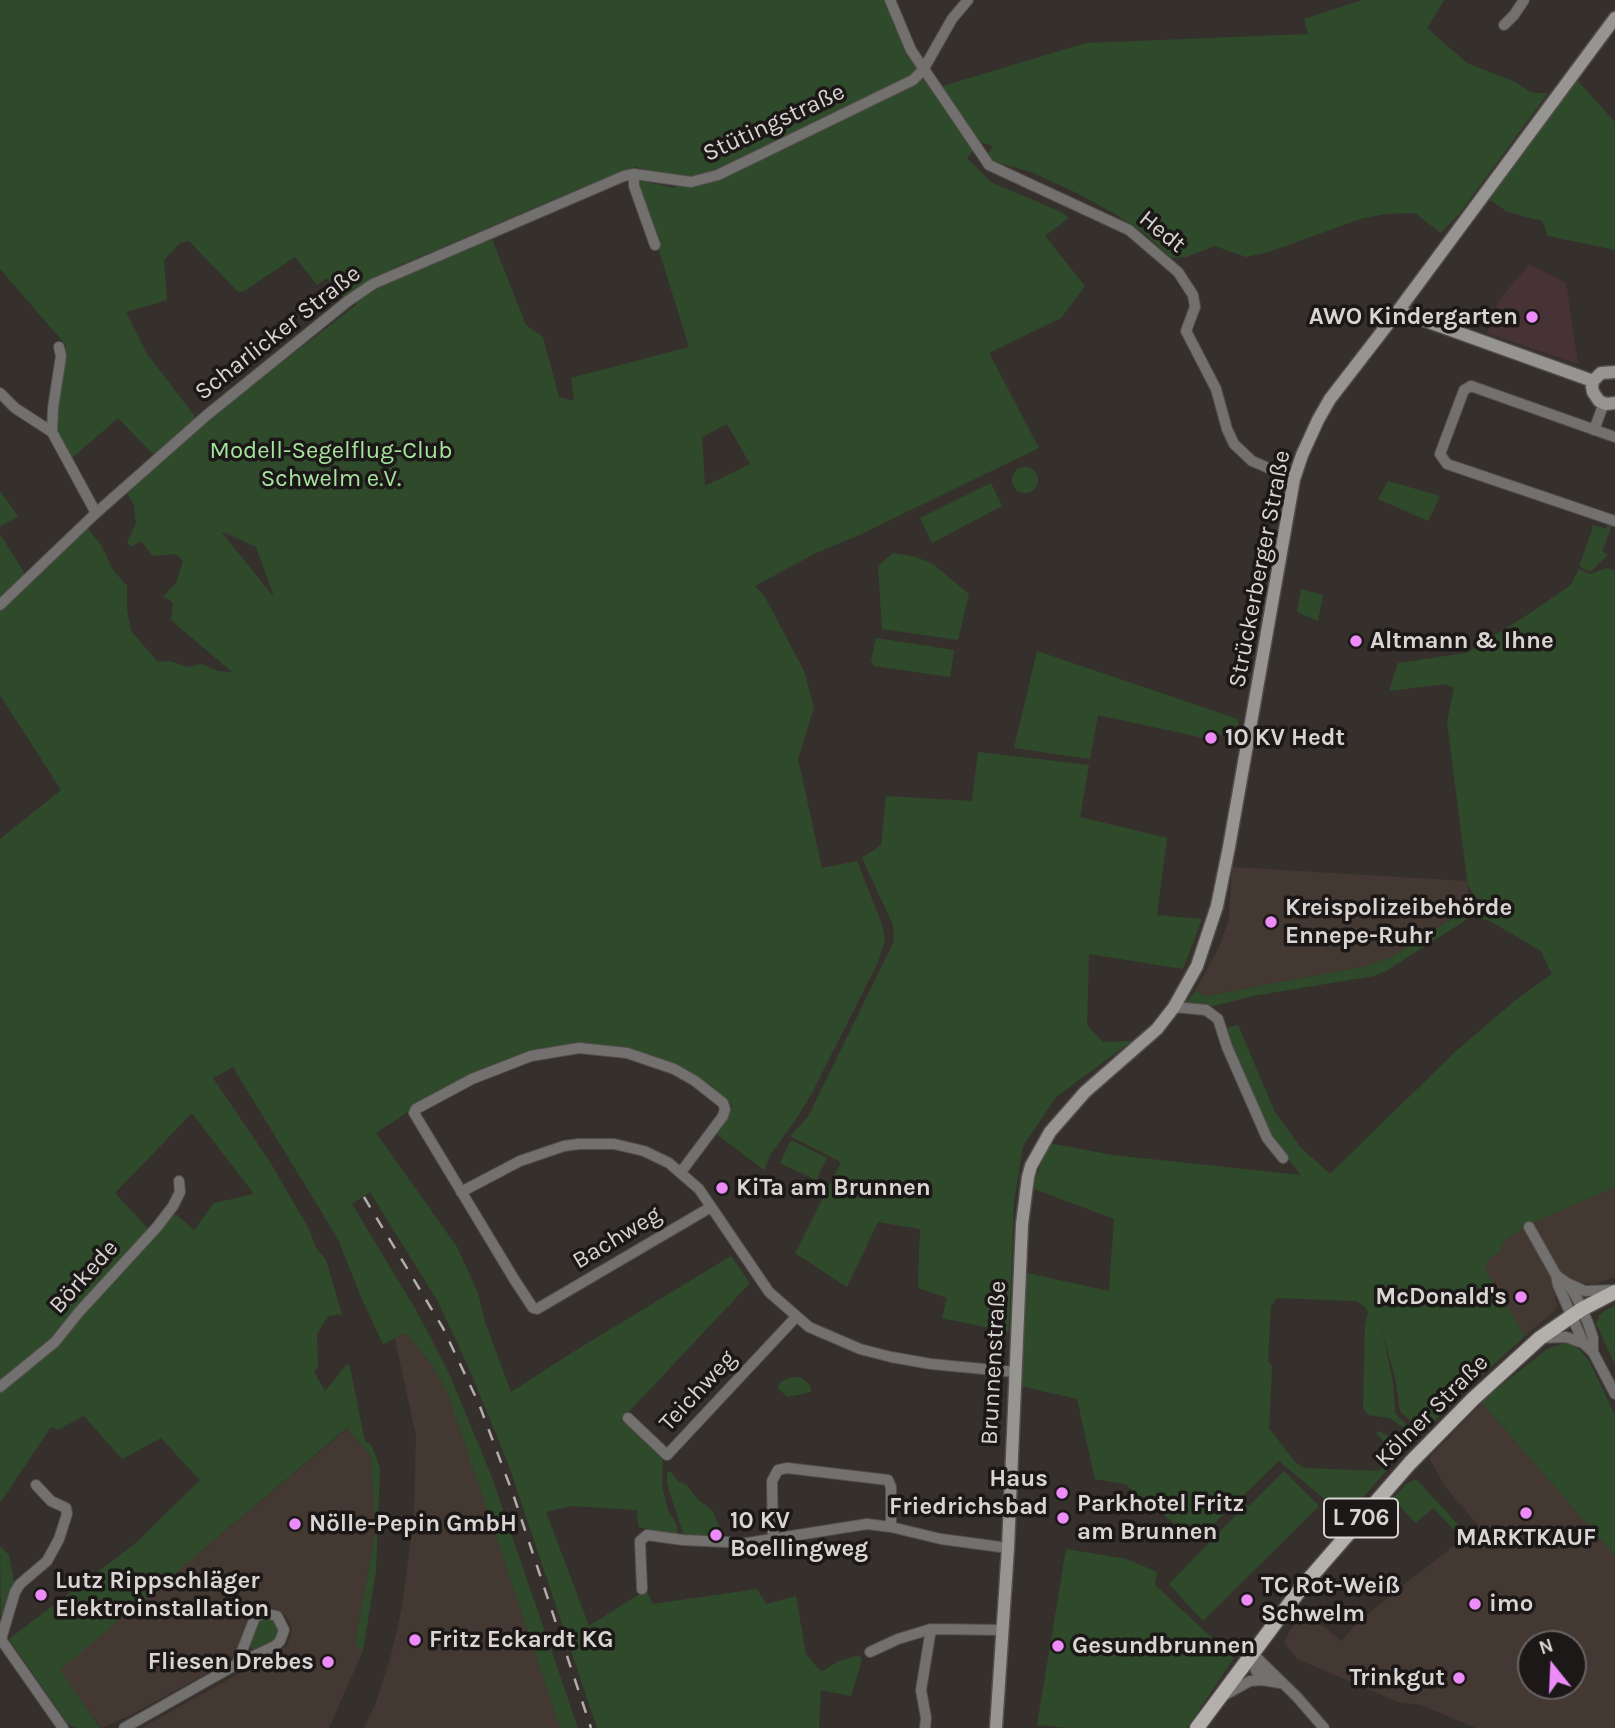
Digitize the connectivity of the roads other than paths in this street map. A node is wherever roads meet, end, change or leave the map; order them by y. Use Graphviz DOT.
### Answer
graph roads {
  1 [pos="890,0"];
  2 [pos="968,0"];
  3 [pos="1524,0"];
  4 [pos="1615,18"];
  5 [pos="1504,24"];
  6 [pos="923,70"];
  7 [pos="634,174"];
  8 [pos="655,245"];
  9 [pos="1398,311"];
  10 [pos="59,347"];
  11 [pos="1615,371"];
  12 [pos="1593,381"];
  13 [pos="0,393"];
  14 [pos="1609,403"];
  15 [pos="1594,430"];
  16 [pos="52,432"];
  17 [pos="1615,437"];
  18 [pos="1294,479"];
  19 [pos="96,513"];
  20 [pos="1615,521"];
  21 [pos="0,606"];
  22 [pos="1174,1007"];
  23 [pos="1050,1132"];
  24 [pos="1283,1158"];
  25 [pos="681,1172"];
  26 [pos="179,1181"];
  27 [pos="461,1192"];
  28 [pos="711,1207"];
  29 [pos="1529,1227"];
  30 [pos="1556,1275"];
  31 [pos="1567,1283"];
  32 [pos="1615,1292"];
  33 [pos="1576,1313"];
  34 [pos="796,1317"];
  35 [pos="1541,1338"];
  36 [pos="1583,1343"];
  37 [pos="1593,1352"];
  38 [pos="1014,1372"];
  39 [pos="0,1387"];
  40 [pos="1615,1394"];
  41 [pos="628,1418"];
  42 [pos="36,1485"];
  43 [pos="891,1527"];
  44 [pos="773,1538"];
  45 [pos="1008,1548"];
  46 [pos="642,1589"];
  47 [pos="931,1629"];
  48 [pos="1002,1630"];
  49 [pos="1,1638"];
  50 [pos="870,1651"];
  51 [pos="1252,1653"];
  52 [pos="237,1664"];
  53 [pos="1269,1680"];
  54 [pos="1280,1683"];
  55 [pos="1217,1700"];
  56 [pos="63,1728"];
  57 [pos="124,1728"];
  58 [pos="925,1728"];
  59 [pos="996,1728"];
  60 [pos="1197,1728"];
  61 [pos="1324,1728"];
  1 -- 6 [label="street"];
  2 -- 6 [label="street, Stütingstraße"];
  3 -- 5 [label="street"];
  4 -- 9 [label="main road, Strückerberger Straße"];
  6 -- 7 [label="street, Stütingstraße"];
  6 -- 18 [label="street, Hedt"];
  7 -- 8 [label="street"];
  7 -- 19 [label="street, Scharlicker Straße"];
  9 -- 12 [label="main road"];
  9 -- 18 [label="main road, Strückerberger Straße"];
  10 -- 16 [label="street"];
  11 -- 12 [label="main road"];
  12 -- 14 [label="main road"];
  13 -- 16 [label="street"];
  14 -- 15 [label="street"];
  15 -- 17 [label="street"];
  15 -- 20 [label="street"];
  16 -- 19 [label="street"];
  18 -- 22 [label="main road, Strückerberger Straße"];
  19 -- 21 [label="street, Scharlicker Straße"];
  22 -- 23 [label="main road, Strückerberger Straße"];
  22 -- 24 [label="street"];
  23 -- 38 [label="main road, Brunnenstraße"];
  25 -- 27 [label="street"];
  25 -- 27 [label="street"];
  25 -- 28 [label="street"];
  26 -- 39 [label="street, Börkede"];
  27 -- 28 [label="street, Bachweg"];
  28 -- 34 [label="street"];
  29 -- 30 [label="street"];
  30 -- 31 [label="street"];
  30 -- 33 [label="street"];
  31 -- 32 [label="street"];
  31 -- 33 [label="street"];
  32 -- 33 [label="main road, Kölner Straße / L 706"];
  33 -- 35 [label="main road, Kölner Straße / L 706"];
  33 -- 36 [label="street"];
  33 -- 37 [label="street"];
  34 -- 38 [label="street"];
  34 -- 41 [label="street, Teichweg"];
  35 -- 36 [label="street"];
  35 -- 51 [label="main road, Kölner Straße / L 706"];
  36 -- 37 [label="street"];
  37 -- 40 [label="street"];
  38 -- 45 [label="main road, Brunnenstraße"];
  42 -- 49 [label="street"];
  43 -- 44 [label="street"];
  43 -- 44 [label="street"];
  43 -- 45 [label="street"];
  44 -- 46 [label="street"];
  45 -- 48 [label="main road, Brunnenstraße"];
  47 -- 48 [label="street"];
  47 -- 50 [label="street"];
  47 -- 58 [label="street"];
  48 -- 59 [label="main road, Brunnenstraße"];
  49 -- 56 [label="street"];
  51 -- 53 [label="street"];
  51 -- 54 [label="street"];
  51 -- 55 [label="main road, L 706"];
  52 -- 52 [label="street"];
  52 -- 57 [label="street"];
  53 -- 54 [label="street"];
  53 -- 55 [label="street"];
  54 -- 61 [label="street"];
  55 -- 60 [label="main road, L 706"];
}
